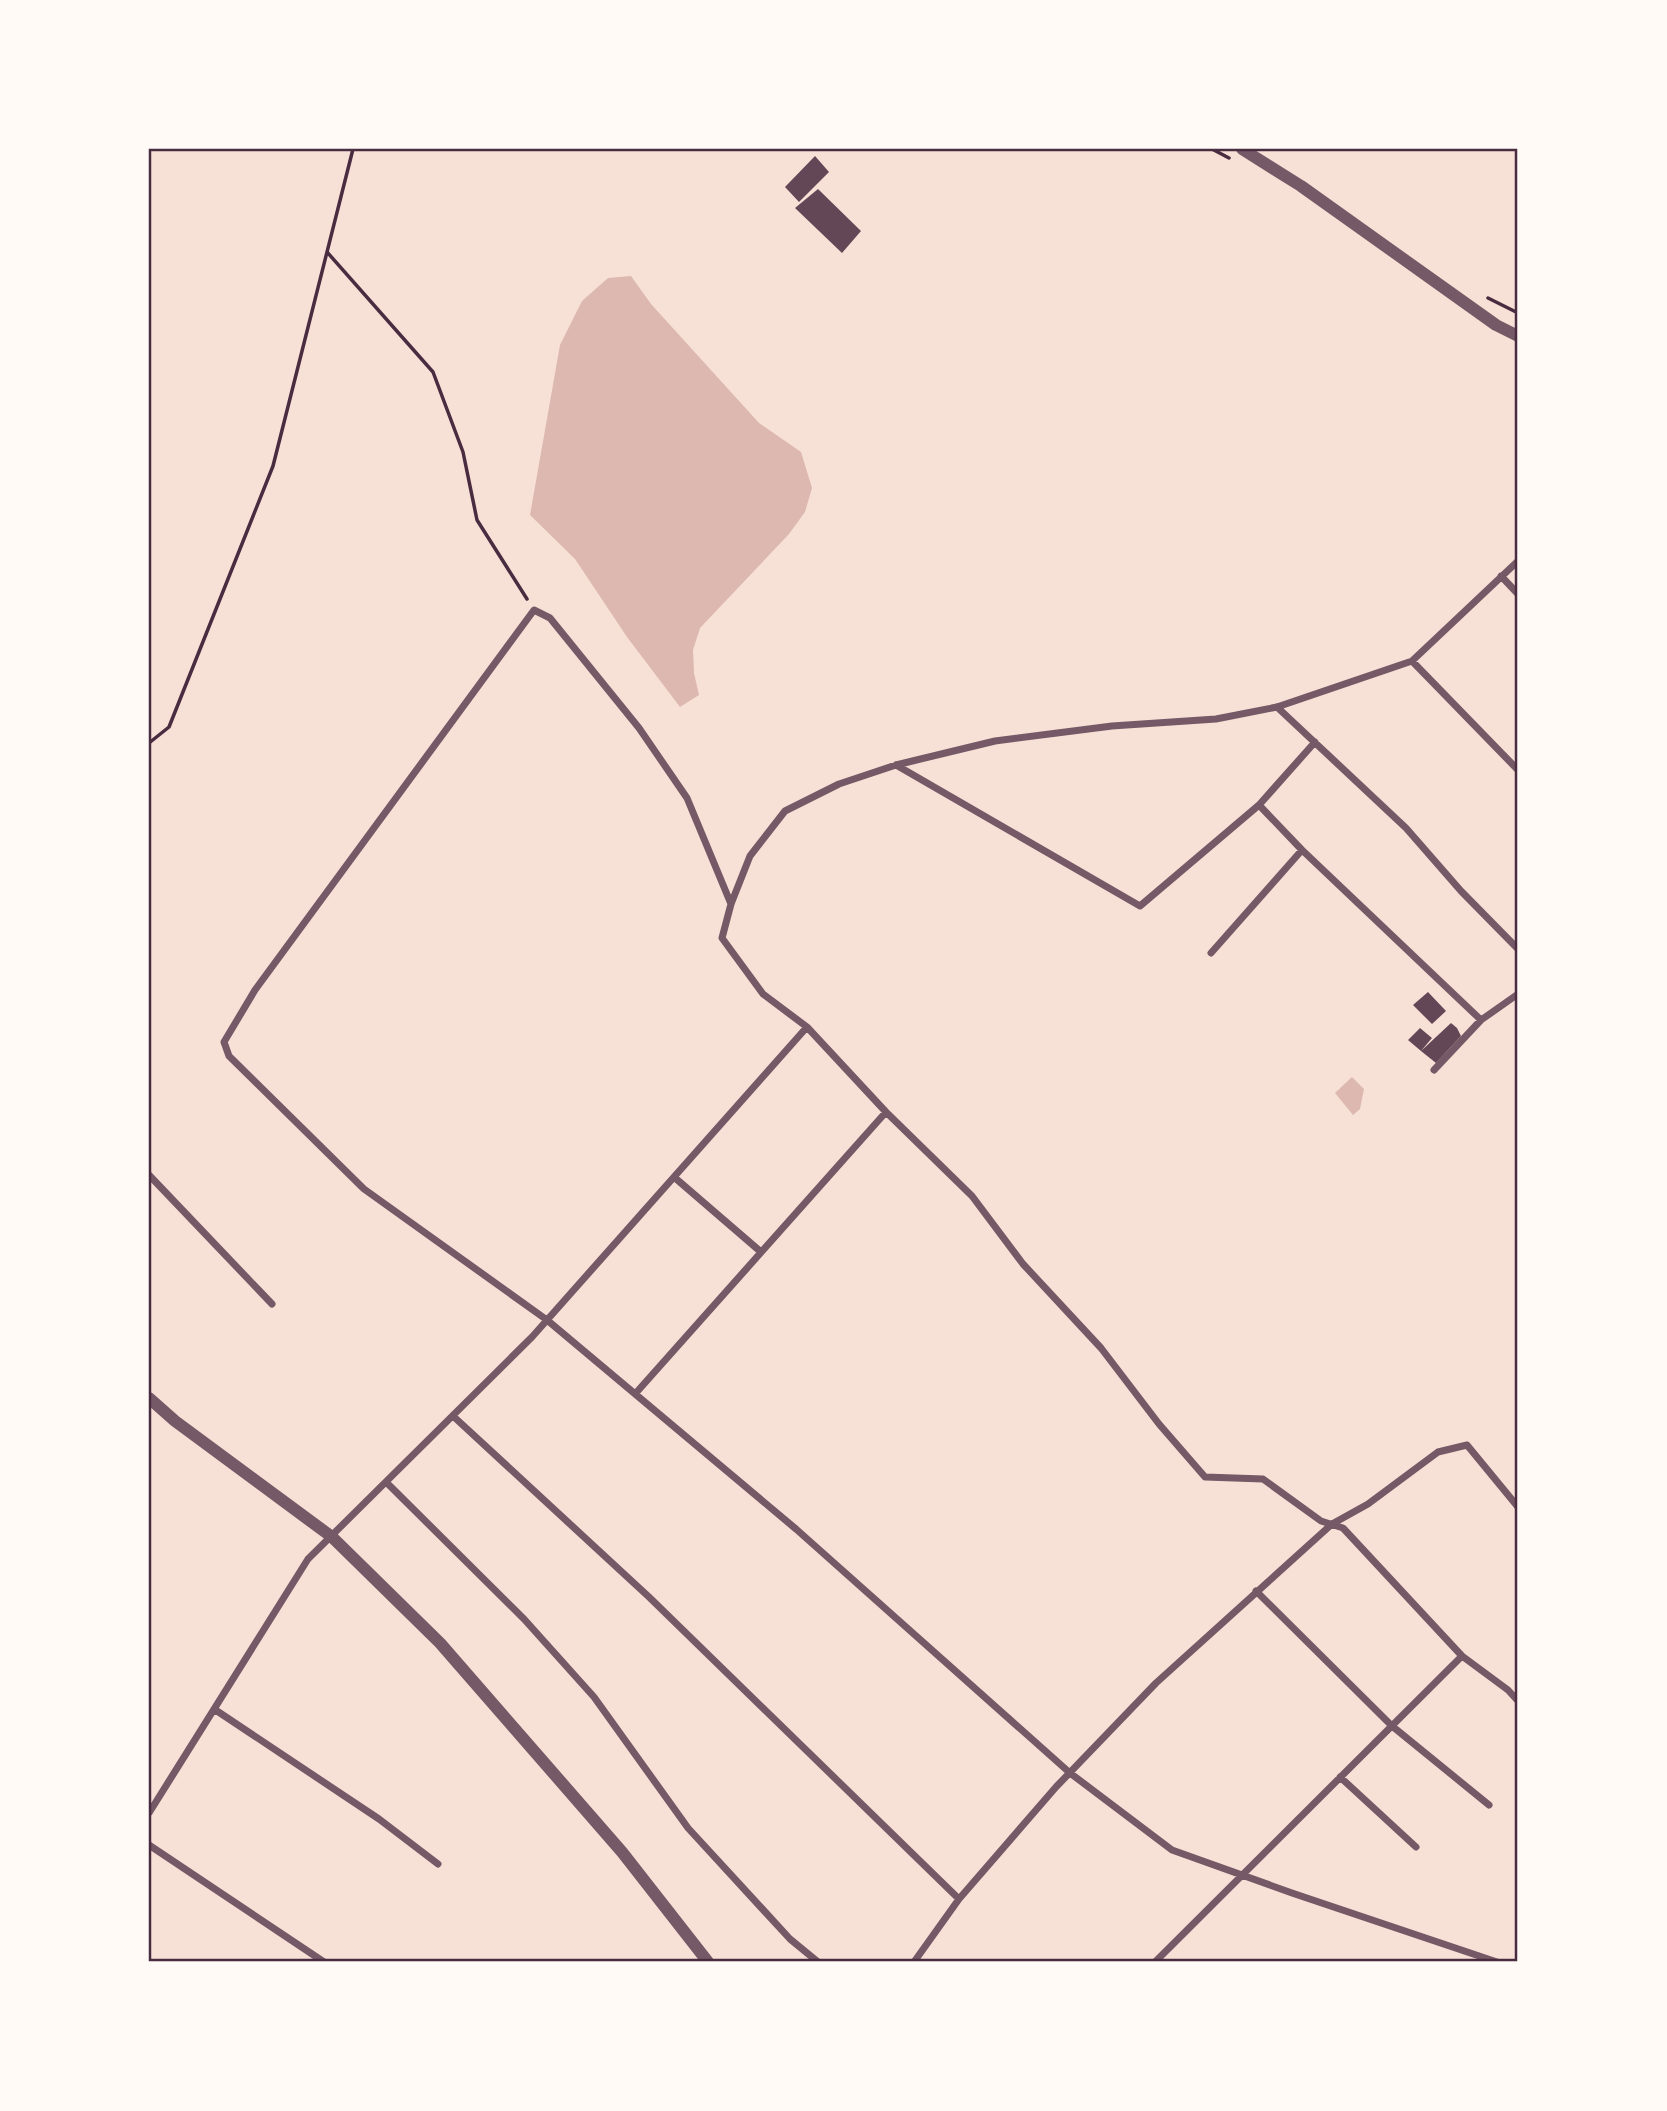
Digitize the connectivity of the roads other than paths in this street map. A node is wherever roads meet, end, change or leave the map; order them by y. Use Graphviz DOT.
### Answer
graph roads {
  1 [pos="1242,149"];
  2 [pos="1518,337"];
  3 [pos="1518,561"];
  4 [pos="1501,576"];
  5 [pos="1518,594"];
  6 [pos="1412,661"];
  7 [pos="1277,707"];
  8 [pos="1315,742"];
  9 [pos="896,765"];
  10 [pos="1518,770"];
  11 [pos="1259,805"];
  12 [pos="1302,850"];
  13 [pos="732,904"];
  14 [pos="1518,949"];
  15 [pos="1211,953"];
  16 [pos="1518,994"];
  17 [pos="1481,1020"];
  18 [pos="807,1027"];
  19 [pos="1434,1070"];
  20 [pos="886,1112"];
  21 [pos="149,1175"];
  22 [pos="674,1178"];
  23 [pos="761,1252"];
  24 [pos="272,1304"];
  25 [pos="547,1320"];
  26 [pos="635,1394"];
  27 [pos="149,1398"];
  28 [pos="453,1416"];
  29 [pos="386,1482"];
  30 [pos="1518,1507"];
  31 [pos="1332,1524"];
  32 [pos="332,1537"];
  33 [pos="1256,1591"];
  34 [pos="1462,1656"];
  35 [pos="1518,1701"];
  36 [pos="215,1709"];
  37 [pos="1393,1725"];
  38 [pos="1070,1773"];
  39 [pos="1340,1777"];
  40 [pos="1489,1805"];
  41 [pos="149,1813"];
  42 [pos="149,1845"];
  43 [pos="1416,1847"];
  44 [pos="438,1864"];
  45 [pos="1241,1875"];
  46 [pos="959,1899"];
  47 [pos="324,1962"];
  48 [pos="708,1962"];
  49 [pos="818,1962"];
  50 [pos="914,1962"];
  51 [pos="1156,1962"];
  52 [pos="1497,1962"];
  1 -- 2 [label="street"];
  3 -- 4 [label="street"];
  4 -- 5 [label="street"];
  4 -- 6 [label="street"];
  6 -- 7 [label="street"];
  6 -- 10 [label="street"];
  7 -- 8 [label="street"];
  7 -- 9 [label="street"];
  8 -- 11 [label="street"];
  8 -- 14 [label="street"];
  9 -- 11 [label="street"];
  9 -- 13 [label="street"];
  11 -- 12 [label="street"];
  12 -- 15 [label="street"];
  12 -- 17 [label="street"];
  13 -- 18 [label="street"];
  13 -- 25 [label="street"];
  16 -- 17 [label="street"];
  17 -- 19 [label="street"];
  18 -- 20 [label="street"];
  18 -- 22 [label="street"];
  20 -- 23 [label="street"];
  20 -- 31 [label="street"];
  21 -- 24 [label="street"];
  22 -- 23 [label="street"];
  22 -- 25 [label="street"];
  23 -- 26 [label="street"];
  25 -- 26 [label="street"];
  25 -- 28 [label="street"];
  26 -- 38 [label="street"];
  27 -- 32 [label="street"];
  28 -- 29 [label="street"];
  28 -- 46 [label="street"];
  29 -- 32 [label="street"];
  29 -- 49 [label="street"];
  30 -- 31 [label="street"];
  31 -- 33 [label="street"];
  31 -- 34 [label="street"];
  32 -- 36 [label="street"];
  32 -- 48 [label="street"];
  33 -- 37 [label="street"];
  33 -- 38 [label="street"];
  34 -- 35 [label="street"];
  34 -- 37 [label="street"];
  36 -- 41 [label="street"];
  36 -- 44 [label="street"];
  37 -- 39 [label="street"];
  37 -- 40 [label="street"];
  38 -- 45 [label="street"];
  38 -- 46 [label="street"];
  39 -- 43 [label="street"];
  39 -- 45 [label="street"];
  42 -- 47 [label="street"];
  45 -- 51 [label="street"];
  45 -- 52 [label="street"];
  46 -- 50 [label="street"];
}
